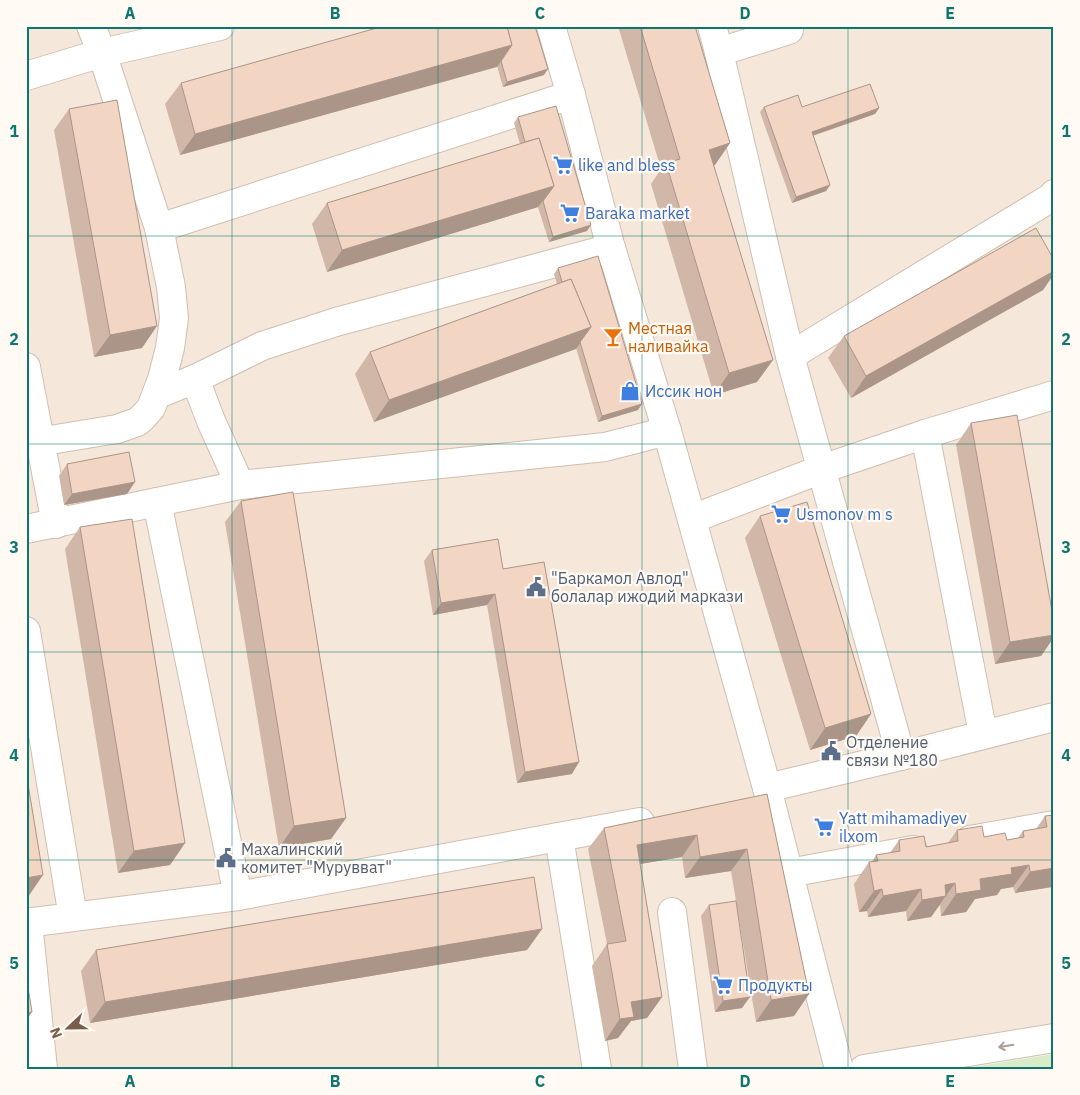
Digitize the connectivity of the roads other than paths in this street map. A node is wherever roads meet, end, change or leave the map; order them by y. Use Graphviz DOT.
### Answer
graph roads {
  1 [pos="91,26"];
  2 [pos="220,26"];
  3 [pos="551,26"];
  4 [pos="712,26"];
  5 [pos="788,26"];
  6 [pos="720,52"];
  7 [pos="102,54"];
  8 [pos="26,76"];
  9 [pos="571,94"];
  10 [pos="1049,205"];
  11 [pos="159,228"];
  12 [pos="611,248"];
  13 [pos="790,356"];
  14 [pos="26,367"];
  15 [pos="195,378"];
  16 [pos="158,394"];
  17 [pos="1054,394"];
  18 [pos="667,430"];
  19 [pos="925,434"];
  20 [pos="34,442"];
  21 [pos="822,469"];
  22 [pos="240,485"];
  23 [pos="157,502"];
  24 [pos="692,519"];
  25 [pos="56,524"];
  26 [pos="26,530"];
  27 [pos="26,631"];
  28 [pos="1054,717"];
  29 [pos="983,734"];
  30 [pos="901,756"];
  31 [pos="762,795"];
  32 [pos="664,817"];
  33 [pos="1054,825"];
  34 [pos="559,837"];
  35 [pos="789,873"];
  36 [pos="238,896"];
  37 [pos="672,912"];
  38 [pos="73,917"];
  39 [pos="27,922"];
  40 [pos="1054,1038"];
  41 [pos="43,1069"];
  42 [pos="597,1069"];
  43 [pos="693,1069"];
  44 [pos="839,1069"];
  45 [pos="864,1069"];
  1 -- 7 [label="street"];
  2 -- 7 [label="street"];
  3 -- 9 [label="street"];
  4 -- 6 [label="street"];
  5 -- 6 [label="street"];
  6 -- 13 [label="street"];
  7 -- 8 [label="street"];
  7 -- 11 [label="street"];
  9 -- 11 [label="street"];
  9 -- 12 [label="street"];
  10 -- 13 [label="street"];
  11 -- 16 [label="street"];
  12 -- 15 [label="street"];
  12 -- 18 [label="street"];
  13 -- 21 [label="street"];
  14 -- 20 [label="street"];
  15 -- 16 [label="street"];
  15 -- 22 [label="street"];
  16 -- 20 [label="street"];
  17 -- 19 [label="street"];
  18 -- 22 [label="street"];
  18 -- 24 [label="street"];
  19 -- 21 [label="street"];
  19 -- 29 [label="street"];
  20 -- 25 [label="street"];
  21 -- 24 [label="street"];
  21 -- 30 [label="street"];
  22 -- 23 [label="street"];
  23 -- 25 [label="street"];
  23 -- 36 [label="street"];
  24 -- 31 [label="street"];
  25 -- 26 [label="street"];
  27 -- 38 [label="street"];
  28 -- 29 [label="street"];
  29 -- 30 [label="street"];
  30 -- 31 [label="street"];
  31 -- 35 [label="street"];
  32 -- 34 [label="street"];
  33 -- 35 [label="street"];
  34 -- 36 [label="street"];
  34 -- 42 [label="street"];
  35 -- 44 [label="street"];
  36 -- 38 [label="street"];
  37 -- 43 [label="street"];
  38 -- 39 [label="street"];
  39 -- 41 [label="street"];
  40 -- 45 [label="street, one-way"];
}
